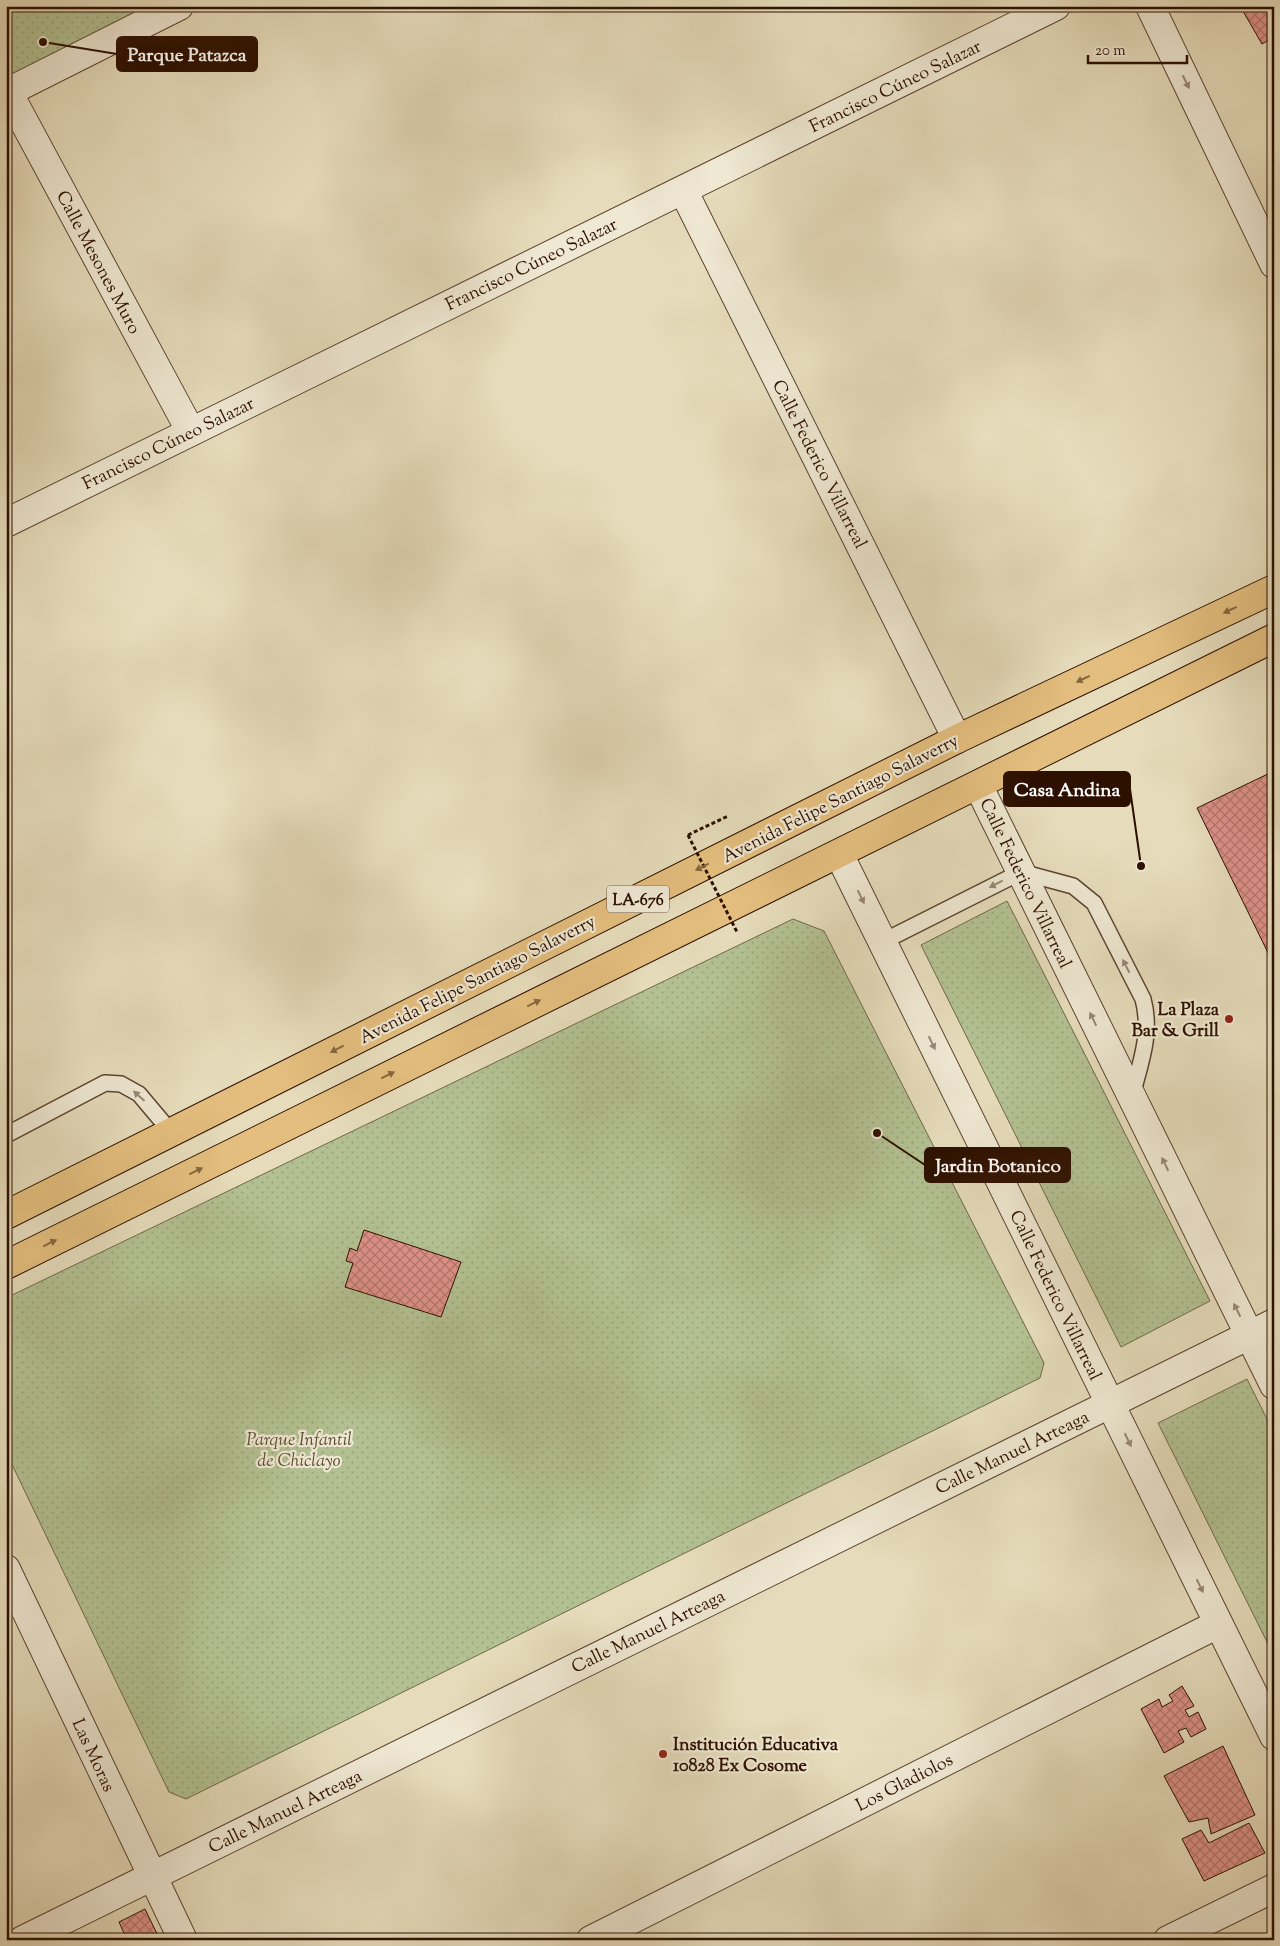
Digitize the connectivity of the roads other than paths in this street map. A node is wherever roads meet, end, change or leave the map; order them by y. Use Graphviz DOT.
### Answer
graph roads {
  1 [pos="179,6"];
  2 [pos="1150,6"];
  3 [pos="1051,8"];
  4 [pos="7,92"];
  5 [pos="683,190"];
  6 [pos="1274,264"];
  7 [pos="191,432"];
  8 [pos="10,520"];
  9 [pos="1274,589"];
  10 [pos="1274,638"];
  11 [pos="957,739"];
  12 [pos="978,785"];
  13 [pos="839,854"];
  14 [pos="1020,872"];
  15 [pos="882,942"];
  16 [pos="1131,1096"];
  17 [pos="171,1132"];
  18 [pos="6,1135"];
  19 [pos="6,1215"];
  20 [pos="6,1265"];
  21 [pos="1274,1323"];
  22 [pos="1249,1335"];
  23 [pos="1274,1385"];
  24 [pos="1110,1404"];
  25 [pos="6,1569"];
  26 [pos="1218,1624"];
  27 [pos="1274,1736"];
  28 [pos="152,1876"];
  29 [pos="1274,1888"];
  30 [pos="23,1940"];
  31 [pos="183,1940"];
  32 [pos="590,1940"];
  33 [pos="1168,1940"];
  1 -- 4 [label="street"];
  2 -- 6 [label="street, one-way"];
  3 -- 5 [label="street, Francisco Cúneo Salazar"];
  4 -- 7 [label="street, Calle Mesones Muro"];
  5 -- 7 [label="street, Francisco Cúneo Salazar"];
  5 -- 11 [label="street, Calle Federico Villarreal"];
  7 -- 8 [label="street, Francisco Cúneo Salazar"];
  9 -- 11 [label="main road, Avenida Felipe Santiago Salaverry / LA-676, one-way"];
  10 -- 12 [label="main road, LA-676"];
  11 -- 17 [label="main road, Avenida Felipe Santiago Salaverry / LA-676, one-way"];
  12 -- 13 [label="main road, LA-676"];
  12 -- 14 [label="street, Calle Federico Villarreal"];
  13 -- 15 [label="street, Calle Federico Villarreal, one-way"];
  20 -- 13 [label="main road, LA-676, one-way"];
  14 -- 15 [label="lane, one-way"];
  16 -- 14 [label="street, Calle Federico Villarreal, one-way"];
  16 -- 14 [label="lane, one-way"];
  15 -- 24 [label="street, Calle Federico Villarreal, one-way"];
  22 -- 16 [label="street, Calle Federico Villarreal, one-way"];
  17 -- 18 [label="lane, one-way"];
  17 -- 19 [label="main road, Avenida Felipe Santiago Salaverry / LA-676"];
  21 -- 22 [label="street, Calle Manuel Arteaga"];
  22 -- 23 [label="street, Calle Federico Villarreal"];
  22 -- 24 [label="street, Calle Manuel Arteaga"];
  24 -- 26 [label="street, Calle Federico Villarreal, one-way"];
  24 -- 28 [label="street, Calle Manuel Arteaga"];
  25 -- 28 [label="street, Las Moras"];
  26 -- 27 [label="street, Calle Federico Villarreal"];
  26 -- 32 [label="street, Los Gladiolos"];
  28 -- 30 [label="street, Calle Manuel Arteaga"];
  28 -- 31 [label="street, Las Moras"];
  29 -- 33 [label="street"];
}
